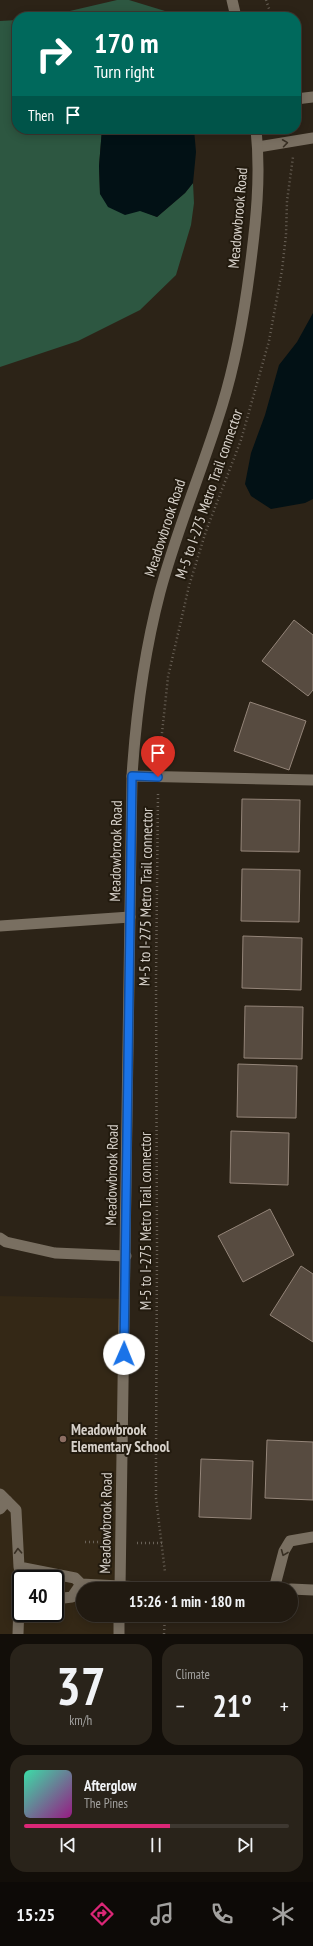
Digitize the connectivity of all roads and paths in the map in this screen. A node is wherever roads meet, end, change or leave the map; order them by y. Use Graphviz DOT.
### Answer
graph roads {
  1 [pos="232,0"];
  2 [pos="266,0"];
  3 [pos="235,12"];
  4 [pos="270,12"];
  5 [pos="313,97"];
  6 [pos="301,98"];
  7 [pos="257,134"];
  8 [pos="313,138"];
  9 [pos="294,141"];
  10 [pos="258,147"];
  11 [pos="132,776"];
  12 [pos="158,777"];
  13 [pos="313,780"];
  14 [pos="130,917"];
  15 [pos="0,926"];
  16 [pos="0,1238"];
  17 [pos="126,1256"];
  18 [pos="2,1501"];
  19 [pos="313,1537"];
  20 [pos="144,1543"];
  21 [pos="162,1543"];
  22 [pos="165,1563"];
  23 [pos="79,1582"];
  24 [pos="120,1582"];
  25 [pos="276,1582"];
  26 [pos="298,1589"];
  27 [pos="313,1590"];
  28 [pos="76,1591"];
  29 [pos="64,1598"];
  30 [pos="18,1622"];
  31 [pos="120,1622"];
  32 [pos="165,1622"];
  33 [pos="18,1634"];
  34 [pos="119,1634"];
  35 [pos="164,1634"];
  1 -- 3 [label="street"];
  2 -- 4 [label="path"];
  5 -- 6 [label="street"];
  7 -- 10 [label="street, Meadowbrook Road"];
  8 -- 9 [label="street"];
  10 -- 9 [label="street, one-way"];
  9 -- 12 [label="path, M-5 to I-275 Metro Trail connector"];
  10 -- 11 [label="street, Meadowbrook Road"];
  11 -- 12 [label="street"];
  11 -- 14 [label="street, Meadowbrook Road"];
  12 -- 13 [label="street"];
  12 -- 21 [label="path, M-5 to I-275 Metro Trail connector"];
  14 -- 15 [label="street"];
  14 -- 17 [label="street, Meadowbrook Road"];
  16 -- 17 [label="street"];
  17 -- 24 [label="street, Meadowbrook Road"];
  23 -- 18 [label="street, one-way"];
  19 -- 25 [label="street, one-way"];
  20 -- 21 [label="path"];
  21 -- 22 [label="path, M-5 to I-275 Metro Trail connector"];
  26 -- 27 [label="street"];
  28 -- 29 [label="street"];
  30 -- 33 [label="street"];
  31 -- 34 [label="street"];
  32 -- 35 [label="path"];
}
